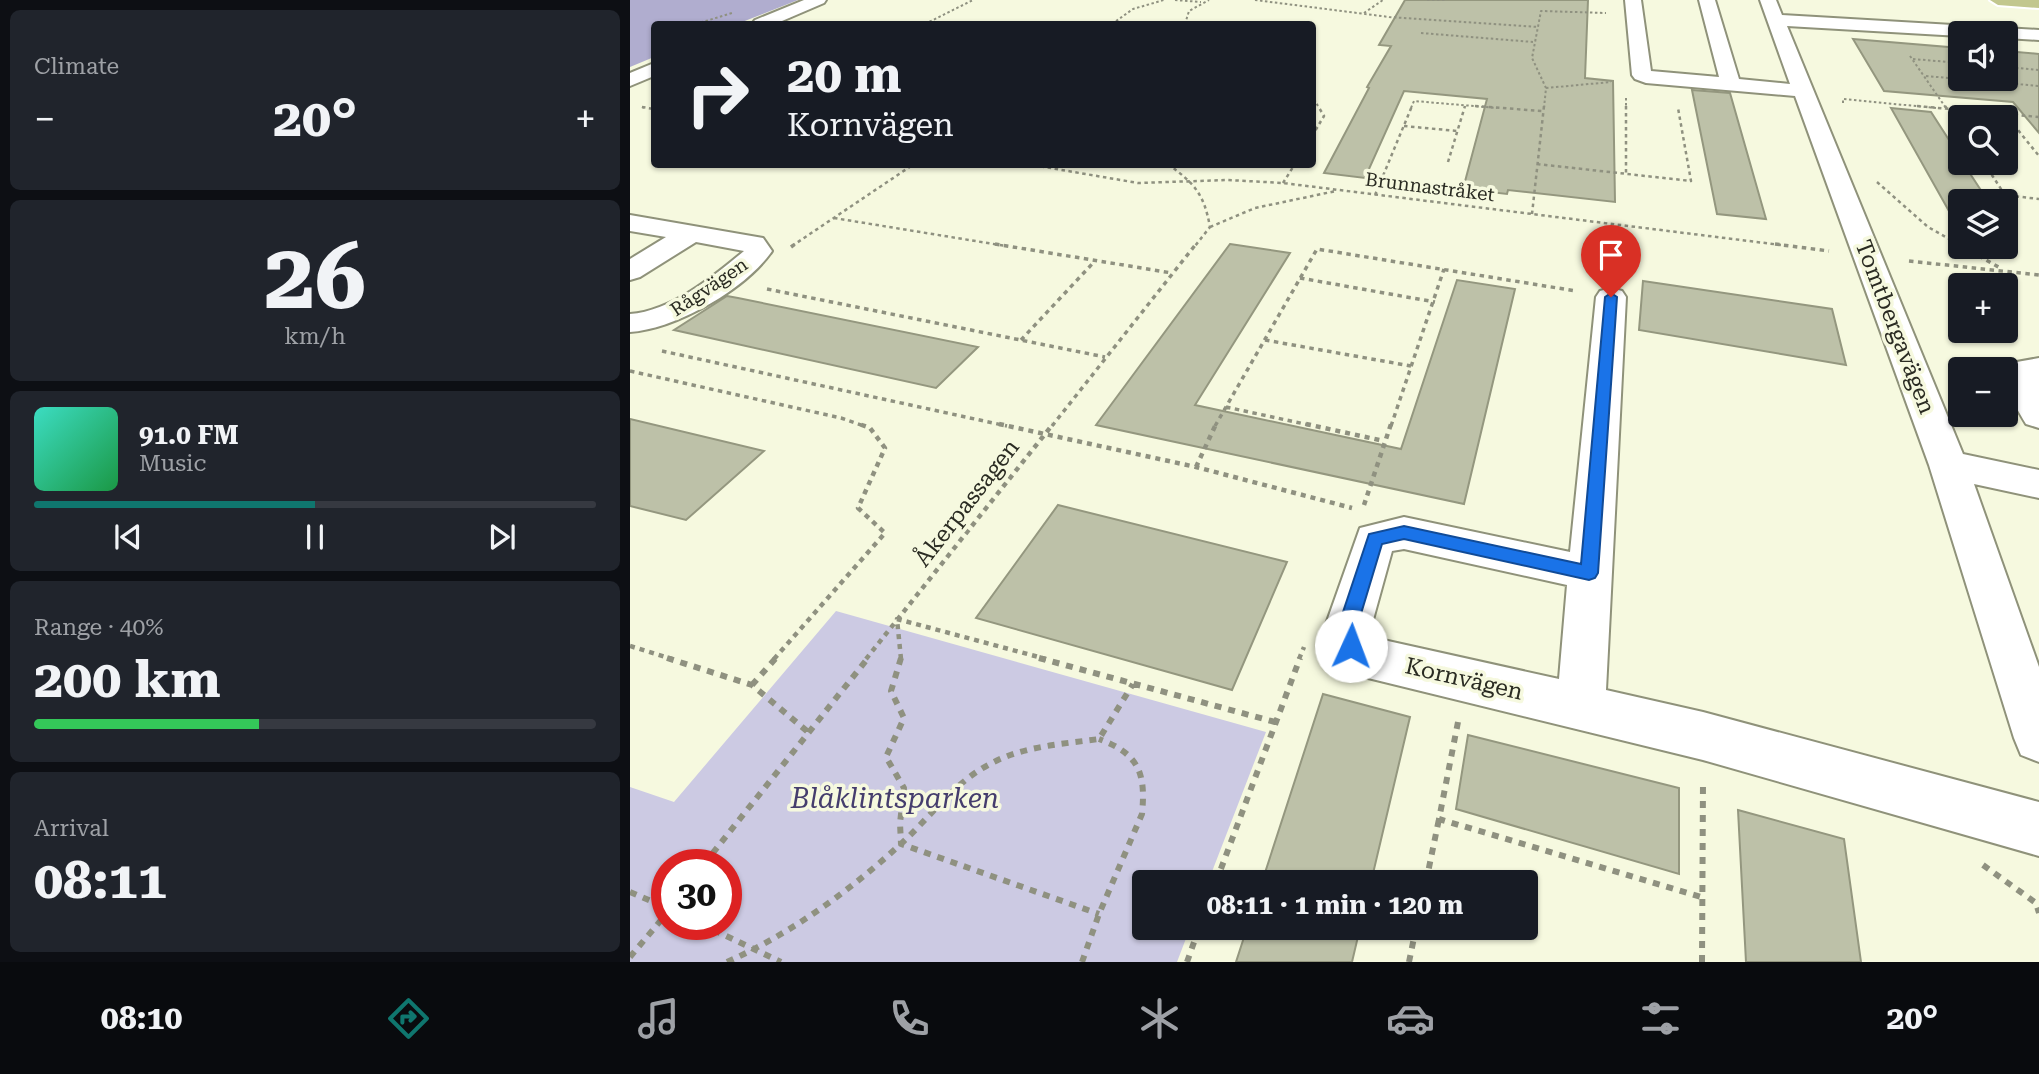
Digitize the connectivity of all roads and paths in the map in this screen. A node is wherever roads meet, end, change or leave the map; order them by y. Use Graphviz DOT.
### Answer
graph roads {
  1 [pos="818,0"];
  2 [pos="973,0"];
  3 [pos="1164,0"];
  4 [pos="1175,0"];
  5 [pos="1209,0"];
  6 [pos="1255,0"];
  7 [pos="1383,0"];
  8 [pos="1427,0"];
  9 [pos="1445,0"];
  10 [pos="1707,0"];
  11 [pos="1998,0"];
  12 [pos="1201,2"];
  13 [pos="2039,3"];
  14 [pos="1634,8"];
  15 [pos="1885,8"];
  16 [pos="1772,10"];
  17 [pos="1363,13"];
  18 [pos="768,21"];
  19 [pos="931,21"];
  20 [pos="1116,21"];
  21 [pos="1185,21"];
  22 [pos="1538,27"];
  23 [pos="1900,27"];
  24 [pos="1948,30"];
  25 [pos="1421,33"];
  26 [pos="2018,34"];
  27 [pos="2039,35"];
  28 [pos="1534,42"];
  29 [pos="1906,51"];
  30 [pos="1912,59"];
  31 [pos="1948,62"];
  32 [pos="2018,68"];
  33 [pos="2039,69"];
  34 [pos="651,70"];
  35 [pos="1642,75"];
  36 [pos="1926,76"];
  37 [pos="630,80"];
  38 [pos="1621,82"];
  39 [pos="1731,85"];
  40 [pos="2039,86"];
  41 [pos="1546,88"];
  42 [pos="1804,91"];
  43 [pos="1676,100"];
  44 [pos="1316,102"];
  45 [pos="1465,105"];
  46 [pos="638,107"];
  47 [pos="1947,108"];
  48 [pos="651,109"];
  49 [pos="1542,111"];
  50 [pos="1843,113"];
  51 [pos="2018,115"];
  52 [pos="2039,117"];
  53 [pos="1404,126"];
  54 [pos="1316,129"];
  55 [pos="2018,130"];
  56 [pos="1457,131"];
  57 [pos="2039,156"];
  58 [pos="1448,162"];
  59 [pos="1537,164"];
  60 [pos="1050,168"];
  61 [pos="1174,168"];
  62 [pos="1292,168"];
  63 [pos="1626,174"];
  64 [pos="1992,175"];
  65 [pos="1874,179"];
  66 [pos="1191,180"];
  67 [pos="1283,183"];
  68 [pos="1341,191"];
  69 [pos="1375,195"];
  70 [pos="2039,199"];
  71 [pos="1532,214"];
  72 [pos="834,218"];
  73 [pos="630,223"];
  74 [pos="1210,228"];
  75 [pos="691,234"];
  76 [pos="1948,239"];
  77 [pos="1829,251"];
  78 [pos="1984,259"];
  79 [pos="1905,260"];
  80 [pos="1094,262"];
  81 [pos="630,271"];
  82 [pos="2006,272"];
  83 [pos="1172,273"];
  84 [pos="2039,275"];
  85 [pos="1300,278"];
  86 [pos="766,288"];
  87 [pos="1611,297"];
  88 [pos="1435,302"];
  89 [pos="630,323"];
  90 [pos="1021,340"];
  91 [pos="1265,340"];
  92 [pos="659,350"];
  93 [pos="1105,357"];
  94 [pos="1411,366"];
  95 [pos="2039,369"];
  96 [pos="630,371"];
  97 [pos="1226,407"];
  98 [pos="2039,416"];
  99 [pos="1042,436"];
  100 [pos="1384,441"];
  101 [pos="1948,465"];
  102 [pos="1196,467"];
  103 [pos="2039,484"];
  104 [pos="1362,511"];
  105 [pos="1589,573"];
  106 [pos="897,619"];
  107 [pos="630,646"];
  108 [pos="1133,684"];
  109 [pos="752,685"];
  110 [pos="1580,706"];
  111 [pos="1460,709"];
  112 [pos="1275,722"];
  113 [pos="807,732"];
  114 [pos="1703,736"];
  115 [pos="2039,738"];
  116 [pos="1099,739"];
  117 [pos="1439,819"];
  118 [pos="2039,830"];
  119 [pos="901,844"];
  120 [pos="716,849"];
  121 [pos="1975,859"];
  122 [pos="1428,870"];
  123 [pos="630,892"];
  124 [pos="1701,897"];
  125 [pos="651,902"];
  126 [pos="1099,914"];
  127 [pos="2039,914"];
  128 [pos="651,930"];
  129 [pos="735,940"];
  130 [pos="1195,940"];
  131 [pos="1414,940"];
  132 [pos="757,950"];
  133 [pos="630,957"];
  134 [pos="727,962"];
  135 [pos="781,962"];
  136 [pos="1082,962"];
  137 [pos="1187,962"];
  138 [pos="1409,962"];
  139 [pos="1702,962"];
  1 -- 18 [label="street"];
  2 -- 19 [label="path"];
  3 -- 20 [label="path"];
  4 -- 12 [label="path"];
  5 -- 12 [label="path"];
  6 -- 17 [label="path"];
  7 -- 17 [label="path"];
  8 -- 9 [label="path"];
  10 -- 39 [label="street"];
  11 -- 13 [label="main road"];
  12 -- 21 [label="path"];
  14 -- 22 [label="path"];
  14 -- 35 [label="street"];
  15 -- 23 [label="street"];
  16 -- 23 [label="street"];
  16 -- 42 [label="street, Tomtbergavägen"];
  17 -- 22 [label="path"];
  22 -- 28 [label="path"];
  23 -- 24 [label="street"];
  25 -- 28 [label="path"];
  26 -- 27 [label="street"];
  28 -- 41 [label="path"];
  29 -- 30 [label="path"];
  30 -- 31 [label="path"];
  30 -- 36 [label="path"];
  32 -- 33 [label="path"];
  34 -- 37 [label="street"];
  35 -- 38 [label="path"];
  35 -- 39 [label="street"];
  36 -- 40 [label="path"];
  36 -- 47 [label="path"];
  38 -- 41 [label="path"];
  38 -- 63 [label="path"];
  39 -- 42 [label="street"];
  41 -- 49 [label="path"];
  42 -- 101 [label="street, Tomtbergavägen"];
  43 -- 63 [label="path"];
  44 -- 54 [label="path"];
  45 -- 49 [label="path"];
  45 -- 53 [label="path"];
  45 -- 56 [label="path"];
  46 -- 48 [label="path"];
  47 -- 50 [label="path"];
  49 -- 59 [label="path"];
  51 -- 52 [label="path"];
  53 -- 56 [label="path"];
  53 -- 69 [label="path"];
  55 -- 57 [label="path"];
  56 -- 58 [label="path"];
  59 -- 63 [label="path"];
  59 -- 71 [label="path"];
  60 -- 66 [label="path, Brunnastråket"];
  61 -- 66 [label="path"];
  62 -- 67 [label="path"];
  64 -- 70 [label="path"];
  65 -- 76 [label="path"];
  66 -- 67 [label="path, Brunnastråket"];
  66 -- 74 [label="path"];
  67 -- 68 [label="path, Brunnastråket"];
  68 -- 69 [label="path, Brunnastråket"];
  68 -- 74 [label="path"];
  69 -- 71 [label="path, Brunnastråket"];
  71 -- 77 [label="path, Brunnastråket"];
  72 -- 80 [label="path"];
  73 -- 75 [label="street, Rågvägen"];
  74 -- 83 [label="path, Åkerpassagen"];
  75 -- 81 [label="street"];
  75 -- 89 [label="street, Rågvägen"];
  78 -- 82 [label="path"];
  79 -- 82 [label="path"];
  80 -- 83 [label="path"];
  80 -- 90 [label="path"];
  82 -- 84 [label="path"];
  83 -- 93 [label="path, Åkerpassagen"];
  85 -- 87 [label="path"];
  85 -- 88 [label="path"];
  85 -- 91 [label="path"];
  86 -- 90 [label="path"];
  87 -- 105 [label="street"];
  90 -- 93 [label="path"];
  91 -- 94 [label="path"];
  91 -- 97 [label="path"];
  92 -- 99 [label="path"];
  93 -- 99 [label="path, Åkerpassagen"];
  95 -- 98 [label="street"];
  96 -- 109 [label="path"];
  97 -- 100 [label="path"];
  97 -- 102 [label="path"];
  99 -- 102 [label="path"];
  99 -- 106 [label="path, Åkerpassagen"];
  101 -- 103 [label="street"];
  101 -- 115 [label="street, Tomtbergavägen"];
  102 -- 104 [label="path"];
  105 -- 110 [label="street"];
  105 -- 110 [label="street, Kornvägen"];
  106 -- 108 [label="path"];
  106 -- 113 [label="path, Åkerpassagen"];
  106 -- 119 [label="path"];
  107 -- 109 [label="path"];
  108 -- 112 [label="path"];
  108 -- 116 [label="path"];
  109 -- 113 [label="path"];
  110 -- 114 [label="street, Kornvägen"];
  111 -- 117 [label="path"];
  113 -- 120 [label="path, Åkerpassagen"];
  114 -- 118 [label="street, Kornvägen"];
  114 -- 124 [label="path"];
  116 -- 119 [label="path"];
  116 -- 126 [label="path"];
  117 -- 122 [label="path"];
  117 -- 124 [label="path"];
  119 -- 126 [label="path"];
  119 -- 132 [label="path"];
  121 -- 127 [label="path"];
  123 -- 125 [label="path"];
  124 -- 139 [label="path"];
  126 -- 136 [label="path"];
  128 -- 133 [label="path"];
  129 -- 132 [label="path"];
  130 -- 137 [label="path"];
  131 -- 138 [label="path"];
  132 -- 134 [label="path"];
  132 -- 135 [label="path"];
}
